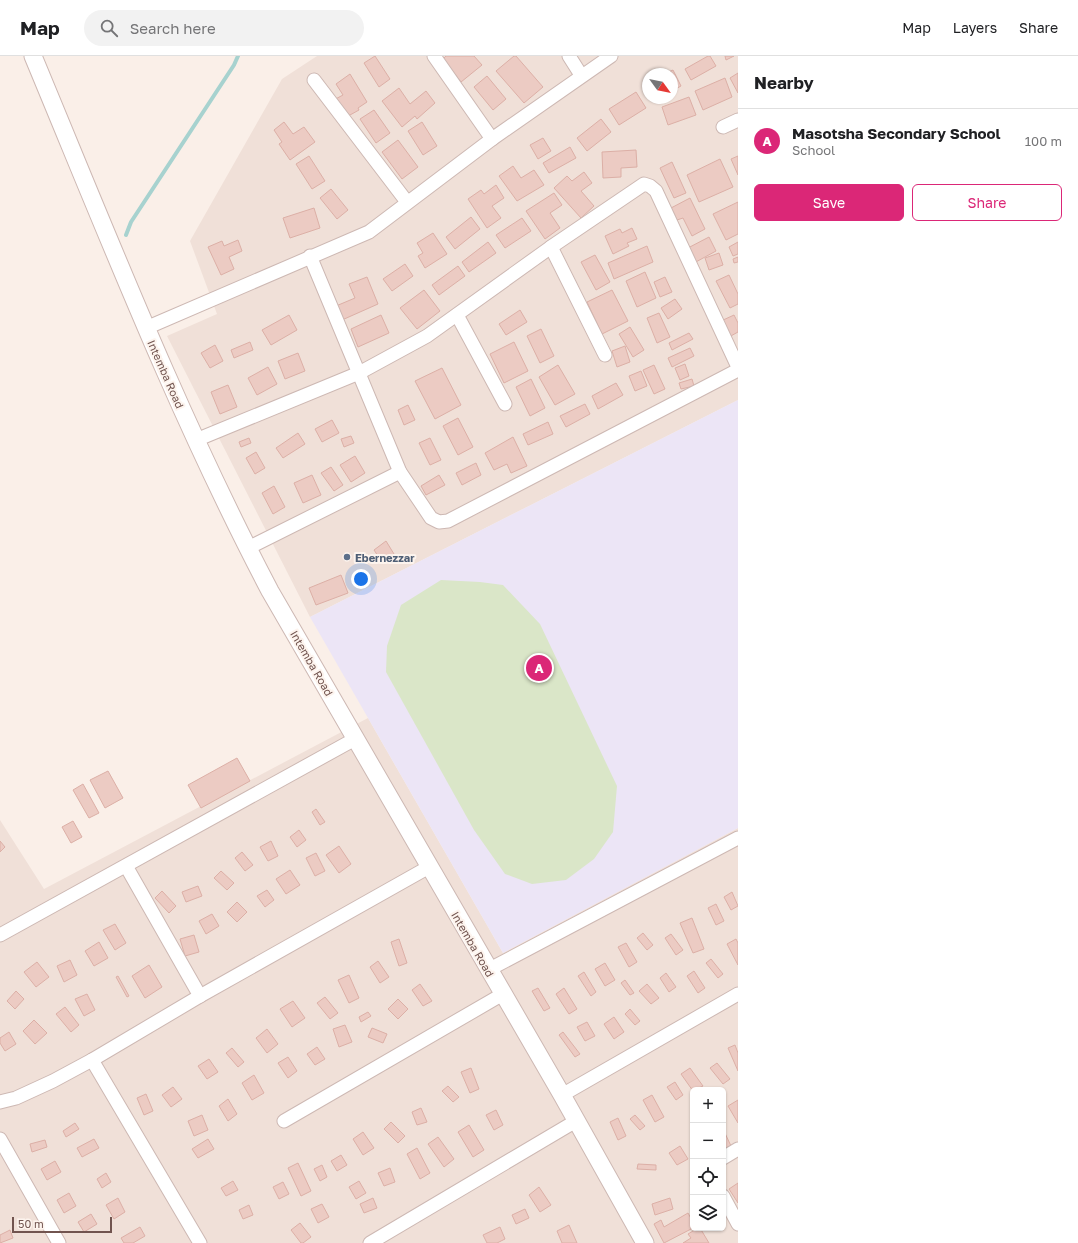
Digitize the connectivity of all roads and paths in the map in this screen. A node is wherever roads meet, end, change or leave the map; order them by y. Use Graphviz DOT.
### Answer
graph roads {
  1 [pos="33,56"];
  2 [pos="434,56"];
  3 [pos="569,56"];
  4 [pos="611,56"];
  5 [pos="581,76"];
  6 [pos="314,80"];
  7 [pos="738,120"];
  8 [pos="723,127"];
  9 [pos="492,139"];
  10 [pos="407,202"];
  11 [pos="551,247"];
  12 [pos="310,256"];
  13 [pos="457,314"];
  14 [pos="146,328"];
  15 [pos="605,355"];
  16 [pos="738,367"];
  17 [pos="738,370"];
  18 [pos="359,373"];
  19 [pos="505,404"];
  20 [pos="196,440"];
  21 [pos="400,472"];
  22 [pos="248,548"];
  23 [pos="355,739"];
  24 [pos="738,838"];
  25 [pos="126,866"];
  26 [pos="429,867"];
  27 [pos="0,934"];
  28 [pos="488,970"];
  29 [pos="502,994"];
  30 [pos="738,994"];
  31 [pos="200,996"];
  32 [pos="92,1060"];
  33 [pos="562,1095"];
  34 [pos="0,1102"];
  35 [pos="284,1121"];
  36 [pos="576,1121"];
  37 [pos="0,1140"];
  38 [pos="738,1149"];
  39 [pos="726,1156"];
  40 [pos="726,1202"];
  41 [pos="738,1224"];
  42 [pos="59,1243"];
  43 [pos="200,1243"];
  44 [pos="370,1243"];
  45 [pos="645,1243"];
  1 -- 14 [label="street, Intemba Road"];
  2 -- 9 [label="street"];
  3 -- 5 [label="street"];
  4 -- 5 [label="street"];
  5 -- 9 [label="street"];
  6 -- 10 [label="street"];
  7 -- 8 [label="street"];
  9 -- 10 [label="street"];
  10 -- 12 [label="street"];
  11 -- 13 [label="street"];
  11 -- 15 [label="street"];
  11 -- 16 [label="street"];
  12 -- 14 [label="street"];
  12 -- 18 [label="street"];
  13 -- 18 [label="street"];
  13 -- 19 [label="street"];
  14 -- 20 [label="street, Intemba Road"];
  17 -- 21 [label="street"];
  18 -- 20 [label="street"];
  18 -- 21 [label="street"];
  20 -- 22 [label="street, Intemba Road"];
  21 -- 22 [label="street"];
  22 -- 23 [label="street, Intemba Road"];
  23 -- 25 [label="street"];
  23 -- 26 [label="street, Intemba Road"];
  24 -- 28 [label="street"];
  25 -- 27 [label="street"];
  25 -- 31 [label="street"];
  26 -- 28 [label="street, Intemba Road"];
  26 -- 31 [label="street"];
  28 -- 29 [label="street, Intemba Road"];
  29 -- 33 [label="street, Intemba Road"];
  29 -- 35 [label="street"];
  30 -- 33 [label="street"];
  31 -- 32 [label="street"];
  32 -- 34 [label="street"];
  32 -- 43 [label="street"];
  33 -- 36 [label="street, Intemba Road"];
  36 -- 44 [label="street"];
  36 -- 45 [label="street, Intemba Road"];
  37 -- 42 [label="street"];
  38 -- 39 [label="street"];
  40 -- 41 [label="street"];
}
